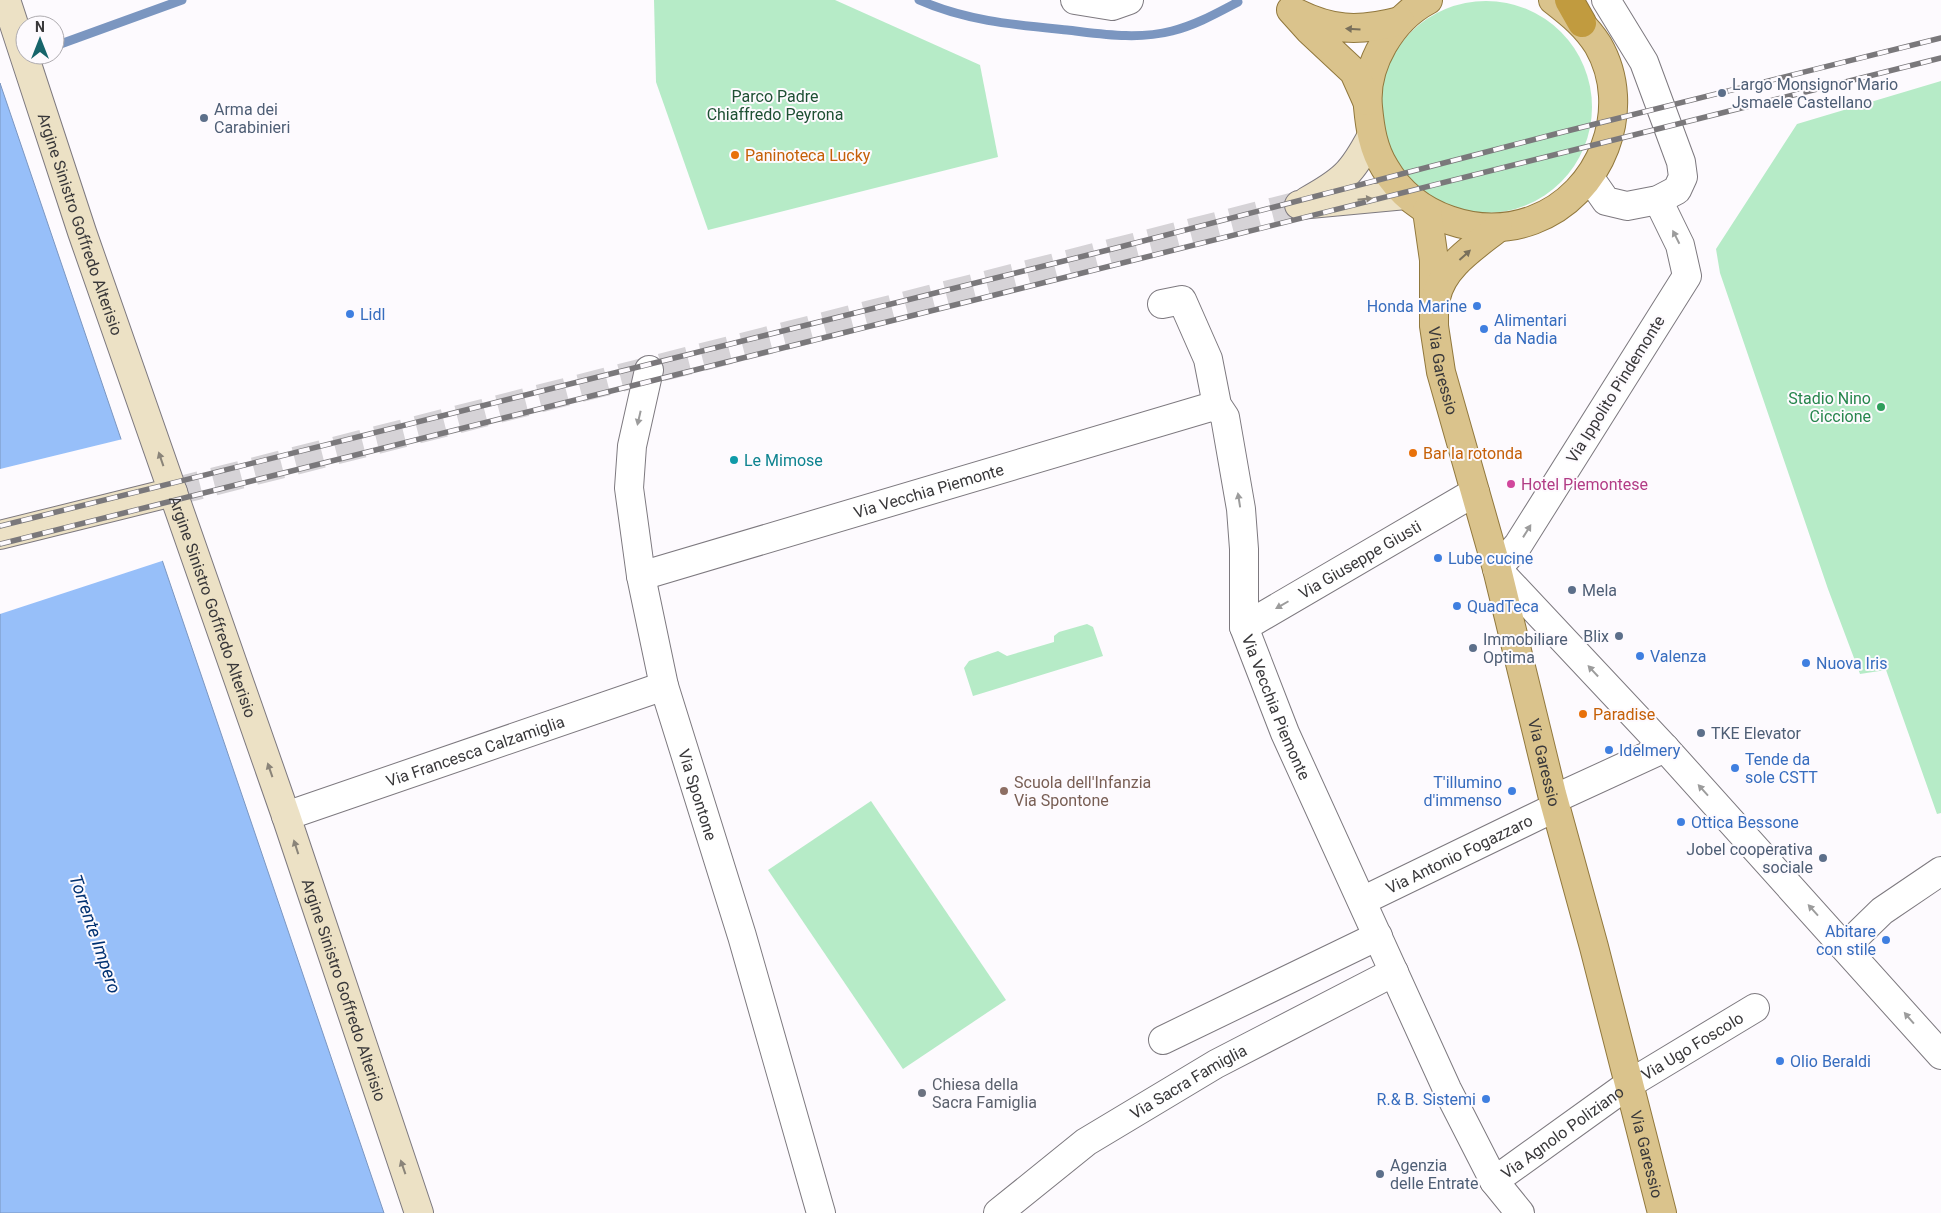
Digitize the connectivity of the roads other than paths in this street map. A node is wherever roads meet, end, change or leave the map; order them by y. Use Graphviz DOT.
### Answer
graph roads {
  1 [pos="6,0"];
  2 [pos="1075,0"];
  3 [pos="1428,0"];
  4 [pos="1553,0"];
  5 [pos="1606,0"];
  6 [pos="1117,2"];
  7 [pos="1287,5"];
  8 [pos="1576,12"];
  9 [pos="1400,21"];
  10 [pos="1367,101"];
  11 [pos="1371,137"];
  12 [pos="1590,178"];
  13 [pos="1406,195"];
  14 [pos="1658,200"];
  15 [pos="1427,211"];
  16 [pos="1498,228"];
  17 [pos="1162,304"];
  18 [pos="1434,311"];
  19 [pos="649,370"];
  20 [pos="1217,405"];
  21 [pos="173,492"];
  22 [pos="1475,492"];
  23 [pos="0,535"];
  24 [pos="1497,569"];
  25 [pos="641,576"];
  26 [pos="1244,627"];
  27 [pos="664,686"];
  28 [pos="1665,748"];
  29 [pos="1555,803"];
  30 [pos="286,816"];
  31 [pos="1939,872"];
  32 [pos="1362,901"];
  33 [pos="1378,936"];
  34 [pos="1845,946"];
  35 [pos="1394,972"];
  36 [pos="1755,1008"];
  37 [pos="1163,1040"];
  38 [pos="1941,1054"];
  39 [pos="1629,1084"];
  40 [pos="1494,1181"];
  41 [pos="419,1213"];
  42 [pos="821,1213"];
  43 [pos="998,1213"];
  44 [pos="1520,1213"];
  45 [pos="1662,1213"];
  30 -- 1 [label="main road, Argine Sinistro Goffredo Alterisio, one-way"];
  2 -- 6 [label="street"];
  3 -- 9 [label="main road"];
  4 -- 8 [label="main road"];
  5 -- 14 [label="street"];
  9 -- 7 [label="main road, one-way"];
  7 -- 10 [label="main road"];
  8 -- 12 [label="main road"];
  9 -- 10 [label="main road"];
  10 -- 11 [label="main road"];
  11 -- 13 [label="main road"];
  11 -- 13 [label="main road, one-way"];
  12 -- 14 [label="street"];
  12 -- 16 [label="main road"];
  13 -- 15 [label="main road"];
  24 -- 14 [label="street, Via Ippolito Pindemonte, one-way"];
  15 -- 16 [label="main road"];
  15 -- 18 [label="main road, Via Garessio"];
  18 -- 16 [label="main road, Via Garessio, one-way"];
  17 -- 20 [label="street, Via Vecchia Piemonte"];
  18 -- 22 [label="main road, Via Garessio"];
  19 -- 25 [label="street, Via Spontone, one-way"];
  20 -- 25 [label="street, Via Vecchia Piemonte"];
  26 -- 20 [label="street, Via Vecchia Piemonte, one-way"];
  21 -- 23 [label="main road"];
  22 -- 24 [label="main road, Via Garessio"];
  22 -- 26 [label="street, Via Giuseppe Giusti, one-way"];
  28 -- 24 [label="street, one-way"];
  24 -- 29 [label="main road, Via Garessio"];
  25 -- 27 [label="street, Via Spontone"];
  26 -- 32 [label="street, Via Vecchia Piemonte"];
  27 -- 30 [label="street, Via Francesca Calzamiglia"];
  27 -- 42 [label="street, Via Spontone"];
  28 -- 29 [label="street, Via Antonio Fogazzaro"];
  34 -- 28 [label="street, one-way"];
  29 -- 32 [label="street, Via Antonio Fogazzaro"];
  29 -- 39 [label="main road, Via Garessio"];
  41 -- 30 [label="main road, Argine Sinistro Goffredo Alterisio, one-way"];
  31 -- 34 [label="street"];
  32 -- 33 [label="street, Via Vecchia Piemonte"];
  33 -- 35 [label="street, Via Vecchia Piemonte"];
  33 -- 37 [label="street"];
  38 -- 34 [label="street, one-way"];
  35 -- 40 [label="street, Via Vecchia Piemonte"];
  35 -- 43 [label="street, Via Sacra Famiglia"];
  36 -- 39 [label="street, Via Ugo Foscolo"];
  39 -- 40 [label="street, Via Agnolo Poliziano"];
  39 -- 45 [label="main road, Via Garessio"];
  40 -- 44 [label="street, Via Vecchia Piemonte"];
}
